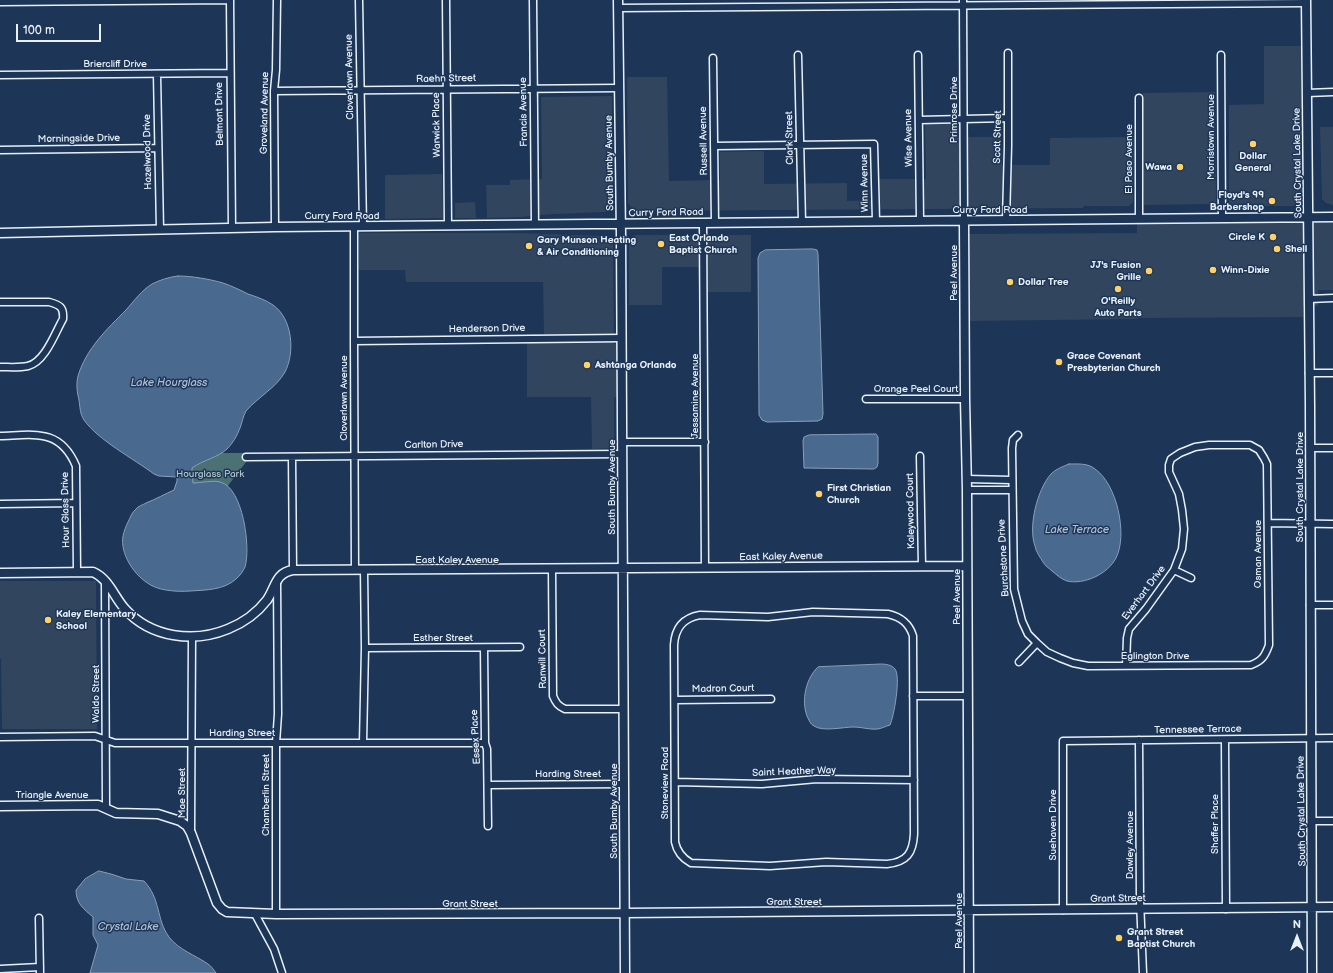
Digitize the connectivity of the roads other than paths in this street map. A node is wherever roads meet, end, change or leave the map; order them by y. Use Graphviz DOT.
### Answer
graph roads {
  1 [pos="230,0"];
  2 [pos="277,0"];
  3 [pos="359,0"];
  4 [pos="446,0"];
  5 [pos="533,0"];
  6 [pos="1306,1"];
  7 [pos="0,2"];
  8 [pos="963,3"];
  9 [pos="618,4"];
  10 [pos="1008,53"];
  11 [pos="798,55"];
  12 [pos="918,55"];
  13 [pos="1221,55"];
  14 [pos="713,58"];
  15 [pos="230,73"];
  16 [pos="157,74"];
  17 [pos="0,75"];
  18 [pos="619,88"];
  19 [pos="447,89"];
  20 [pos="534,89"];
  21 [pos="360,90"];
  22 [pos="274,91"];
  23 [pos="1333,92"];
  24 [pos="1307,93"];
  25 [pos="1139,98"];
  26 [pos="1008,118"];
  27 [pos="964,119"];
  28 [pos="919,120"];
  29 [pos="714,146"];
  30 [pos="800,146"];
  31 [pos="158,148"];
  32 [pos="0,150"];
  33 [pos="1222,218"];
  34 [pos="1308,218"];
  35 [pos="1333,218"];
  36 [pos="1139,219"];
  37 [pos="1006,220"];
  38 [pos="876,221"];
  39 [pos="920,221"];
  40 [pos="964,221"];
  41 [pos="802,222"];
  42 [pos="703,223"];
  43 [pos="715,223"];
  44 [pos="535,224"];
  45 [pos="621,224"];
  46 [pos="448,225"];
  47 [pos="275,226"];
  48 [pos="358,226"];
  49 [pos="232,228"];
  50 [pos="160,230"];
  51 [pos="0,233"];
  52 [pos="1309,298"];
  53 [pos="1333,298"];
  54 [pos="0,302"];
  55 [pos="622,338"];
  56 [pos="354,341"];
  57 [pos="0,367"];
  58 [pos="1309,373"];
  59 [pos="1333,373"];
  60 [pos="866,399"];
  61 [pos="965,399"];
  62 [pos="1018,435"];
  63 [pos="0,436"];
  64 [pos="622,442"];
  65 [pos="705,442"];
  66 [pos="1310,448"];
  67 [pos="1333,448"];
  68 [pos="622,454"];
  69 [pos="354,456"];
  70 [pos="920,456"];
  71 [pos="246,457"];
  72 [pos="292,457"];
  73 [pos="1168,465"];
  74 [pos="967,479"];
  75 [pos="1012,480"];
  76 [pos="967,490"];
  77 [pos="1012,490"];
  78 [pos="76,503"];
  79 [pos="0,504"];
  80 [pos="1268,523"];
  81 [pos="1310,524"];
  82 [pos="1333,524"];
  83 [pos="922,566"];
  84 [pos="967,566"];
  85 [pos="705,568"];
  86 [pos="552,569"];
  87 [pos="622,569"];
  88 [pos="293,570"];
  89 [pos="355,570"];
  90 [pos="364,570"];
  91 [pos="1174,570"];
  92 [pos="77,572"];
  93 [pos="0,573"];
  94 [pos="1191,578"];
  95 [pos="105,580"];
  96 [pos="277,580"];
  97 [pos="1310,605"];
  98 [pos="1333,605"];
  99 [pos="192,637"];
  100 [pos="1037,644"];
  101 [pos="1269,645"];
  102 [pos="520,647"];
  103 [pos="365,648"];
  104 [pos="484,648"];
  105 [pos="1020,662"];
  106 [pos="1126,666"];
  107 [pos="913,696"];
  108 [pos="967,696"];
  109 [pos="771,699"];
  110 [pos="675,700"];
  111 [pos="623,709"];
  112 [pos="0,737"];
  113 [pos="1333,738"];
  114 [pos="1311,739"];
  115 [pos="106,740"];
  116 [pos="1139,740"];
  117 [pos="1225,740"];
  118 [pos="1063,741"];
  119 [pos="192,743"];
  120 [pos="276,743"];
  121 [pos="363,743"];
  122 [pos="485,743"];
  123 [pos="914,780"];
  124 [pos="675,782"];
  125 [pos="624,784"];
  126 [pos="488,785"];
  127 [pos="0,806"];
  128 [pos="106,808"];
  129 [pos="1312,821"];
  130 [pos="1333,821"];
  131 [pos="488,826"];
  132 [pos="191,833"];
  133 [pos="1312,908"];
  134 [pos="1333,908"];
  135 [pos="1141,909"];
  136 [pos="1226,909"];
  137 [pos="969,910"];
  138 [pos="1064,910"];
  139 [pos="624,913"];
  140 [pos="254,914"];
  141 [pos="276,914"];
  142 [pos="39,918"];
  143 [pos="0,969"];
  144 [pos="40,970"];
  145 [pos="282,973"];
  146 [pos="625,973"];
  147 [pos="969,973"];
  148 [pos="1143,973"];
  149 [pos="1312,973"];
  1 -- 7 [label="street"];
  1 -- 15 [label="street, Belmont Drive"];
  2 -- 22 [label="street, Groveland Avenue"];
  3 -- 21 [label="street, Cloverlawn Avenue"];
  4 -- 19 [label="street, Warwick Place"];
  5 -- 20 [label="street, Francis Avenue"];
  6 -- 8 [label="street"];
  6 -- 24 [label="street, South Crystal Lake Drive"];
  8 -- 9 [label="street"];
  8 -- 27 [label="street, Primrose Drive"];
  9 -- 18 [label="street, South Bumby Avenue"];
  10 -- 26 [label="street, Scott Street"];
  11 -- 30 [label="street, Clark Street"];
  12 -- 28 [label="street, Wise Avenue"];
  13 -- 33 [label="street, Morristown Avenue"];
  14 -- 29 [label="street, Russell Avenue"];
  15 -- 16 [label="street, Briercliff Drive"];
  15 -- 49 [label="street, Belmont Drive"];
  16 -- 17 [label="street, Briercliff Drive"];
  16 -- 31 [label="street, Hazelwood Drive"];
  18 -- 20 [label="street, Raehn Street"];
  18 -- 45 [label="street, South Bumby Avenue"];
  19 -- 20 [label="street, Raehn Street"];
  19 -- 21 [label="street, Raehn Street"];
  19 -- 46 [label="street, Warwick Place"];
  20 -- 44 [label="street, Francis Avenue"];
  21 -- 22 [label="street, Raehn Street"];
  21 -- 48 [label="street, Cloverlawn Avenue"];
  22 -- 47 [label="street, Groveland Avenue"];
  23 -- 24 [label="street"];
  24 -- 34 [label="street, South Crystal Lake Drive"];
  25 -- 36 [label="street, El Paso Avenue"];
  26 -- 27 [label="street"];
  26 -- 37 [label="street, Scott Street"];
  27 -- 28 [label="street"];
  27 -- 40 [label="street, Primrose Drive"];
  28 -- 39 [label="street, Wise Avenue"];
  29 -- 30 [label="street"];
  29 -- 43 [label="street, Russell Avenue"];
  30 -- 38 [label="street, Winn Avenue"];
  30 -- 41 [label="street, Clark Street"];
  31 -- 32 [label="street, Morningside Drive"];
  31 -- 50 [label="street, Hazelwood Drive"];
  33 -- 34 [label="street, Curry Ford Road"];
  33 -- 36 [label="street, Curry Ford Road"];
  34 -- 35 [label="street, Curry Ford Road"];
  34 -- 52 [label="street, South Crystal Lake Drive"];
  36 -- 37 [label="street, Curry Ford Road"];
  37 -- 40 [label="street, Curry Ford Road"];
  38 -- 39 [label="street, Curry Ford Road"];
  38 -- 41 [label="street, Curry Ford Road"];
  39 -- 40 [label="street, Curry Ford Road"];
  40 -- 61 [label="street, Peel Avenue"];
  41 -- 43 [label="street, Curry Ford Road"];
  42 -- 43 [label="street, Curry Ford Road"];
  42 -- 45 [label="street, Curry Ford Road"];
  42 -- 65 [label="street, Jessamine Avenue"];
  44 -- 45 [label="street, Curry Ford Road"];
  44 -- 46 [label="street, Curry Ford Road"];
  45 -- 55 [label="street, South Bumby Avenue"];
  46 -- 48 [label="street, Curry Ford Road"];
  47 -- 48 [label="street, Curry Ford Road"];
  47 -- 49 [label="street, Curry Ford Road"];
  48 -- 56 [label="street, Cloverlawn Avenue"];
  49 -- 50 [label="street, Curry Ford Road"];
  50 -- 51 [label="street, Curry Ford Road"];
  52 -- 53 [label="street"];
  52 -- 58 [label="street, South Crystal Lake Drive"];
  54 -- 57 [label="street"];
  55 -- 56 [label="street, Henderson Drive"];
  55 -- 64 [label="street, South Bumby Avenue"];
  56 -- 69 [label="street, Cloverlawn Avenue"];
  58 -- 59 [label="street"];
  58 -- 66 [label="street, South Crystal Lake Drive"];
  60 -- 61 [label="street, Orange Peel Court"];
  61 -- 74 [label="street, Peel Avenue"];
  62 -- 75 [label="street, Burchstone Drive"];
  63 -- 78 [label="street, Hour Glass Drive"];
  64 -- 65 [label="street"];
  64 -- 68 [label="street, South Bumby Avenue"];
  65 -- 85 [label="street, Jessamine Avenue"];
  66 -- 67 [label="street"];
  66 -- 81 [label="street, South Crystal Lake Drive"];
  68 -- 69 [label="street, Carlton Drive"];
  68 -- 87 [label="street, South Bumby Avenue"];
  69 -- 72 [label="street, Carlton Drive"];
  69 -- 89 [label="street, Cloverlawn Avenue"];
  70 -- 83 [label="street, Kaleywood Court"];
  71 -- 72 [label="street, Carlton Drive"];
  72 -- 88 [label="street"];
  73 -- 80 [label="street, Osman Avenue"];
  73 -- 91 [label="street, Everhart Drive"];
  74 -- 75 [label="street"];
  74 -- 76 [label="street, Peel Avenue"];
  75 -- 77 [label="street, Burchstone Drive"];
  76 -- 77 [label="street"];
  76 -- 84 [label="street, Peel Avenue"];
  77 -- 100 [label="street, Burchstone Drive"];
  78 -- 79 [label="street"];
  78 -- 92 [label="street, Hour Glass Drive"];
  80 -- 81 [label="street"];
  80 -- 101 [label="street, Osman Avenue"];
  81 -- 82 [label="street"];
  81 -- 97 [label="street, South Crystal Lake Drive"];
  83 -- 84 [label="street, East Kaley Avenue"];
  83 -- 85 [label="street, East Kaley Avenue"];
  84 -- 108 [label="street, Peel Avenue"];
  85 -- 87 [label="street, East Kaley Avenue"];
  86 -- 87 [label="street, East Kaley Avenue"];
  86 -- 90 [label="street, East Kaley Avenue"];
  86 -- 111 [label="street, Ranwill Court"];
  87 -- 111 [label="street, South Bumby Avenue"];
  88 -- 89 [label="street, East Kaley Avenue"];
  88 -- 96 [label="street"];
  89 -- 90 [label="street, East Kaley Avenue"];
  90 -- 103 [label="street"];
  91 -- 94 [label="street"];
  91 -- 106 [label="street, Everhart Drive"];
  92 -- 93 [label="street"];
  92 -- 95 [label="street"];
  95 -- 99 [label="street"];
  95 -- 115 [label="street, Waldo Street"];
  96 -- 99 [label="street"];
  96 -- 120 [label="street, Chamberlin Street"];
  97 -- 98 [label="street"];
  97 -- 114 [label="street, South Crystal Lake Drive"];
  99 -- 119 [label="street, Mae Street"];
  100 -- 105 [label="street"];
  100 -- 106 [label="street, Eglington Drive"];
  101 -- 106 [label="street, Eglington Drive"];
  102 -- 104 [label="street, Esther Street"];
  103 -- 104 [label="street, Esther Street"];
  103 -- 121 [label="street"];
  104 -- 122 [label="street, Essex Place"];
  107 -- 108 [label="street"];
  107 -- 110 [label="street, Stoneview Road"];
  107 -- 123 [label="street, Stoneview Road"];
  108 -- 137 [label="street, Peel Avenue"];
  109 -- 110 [label="street, Madron Court"];
  110 -- 124 [label="street, Stoneview Road"];
  111 -- 125 [label="street, South Bumby Avenue"];
  112 -- 115 [label="street, Harding Street"];
  113 -- 114 [label="street, Tennessee Terrace"];
  114 -- 117 [label="street, Tennessee Terrace"];
  114 -- 129 [label="street, South Crystal Lake Drive"];
  115 -- 119 [label="street, Harding Street"];
  115 -- 128 [label="street, Waldo Street"];
  116 -- 117 [label="street, Tennessee Terrace"];
  116 -- 118 [label="street, Tennessee Terrace"];
  116 -- 135 [label="street, Dawley Avenue"];
  117 -- 136 [label="street, Shaffer Place"];
  118 -- 138 [label="street, Suehaven Drive"];
  119 -- 120 [label="street, Harding Street"];
  119 -- 132 [label="street, Mae Street"];
  120 -- 121 [label="street, Harding Street"];
  120 -- 141 [label="street, Chamberlin Street"];
  121 -- 122 [label="street, Harding Street"];
  122 -- 126 [label="street, Essex Place"];
  123 -- 124 [label="street, Saint Heather Way"];
  123 -- 124 [label="street, Stoneview Road"];
  125 -- 126 [label="street, Harding Street"];
  125 -- 139 [label="street, South Bumby Avenue"];
  126 -- 131 [label="street, Essex Place"];
  127 -- 128 [label="street, Triangle Avenue"];
  128 -- 132 [label="street, Triangle Avenue"];
  129 -- 130 [label="street"];
  129 -- 133 [label="street, South Crystal Lake Drive"];
  132 -- 140 [label="street, Mae Street"];
  133 -- 134 [label="street, Grant Street"];
  133 -- 136 [label="street, Grant Street"];
  133 -- 149 [label="street, South Crystal Lake Drive"];
  135 -- 136 [label="street, Grant Street"];
  135 -- 138 [label="street, Grant Street"];
  135 -- 148 [label="street, Dawley Avenue"];
  137 -- 138 [label="street, Grant Street"];
  137 -- 139 [label="street, Grant Street"];
  137 -- 147 [label="street, Peel Avenue"];
  139 -- 141 [label="street, Grant Street"];
  139 -- 146 [label="street, South Bumby Avenue"];
  140 -- 141 [label="street, Grant Street"];
  140 -- 145 [label="street"];
  142 -- 144 [label="street"];
  143 -- 144 [label="street"];
}
